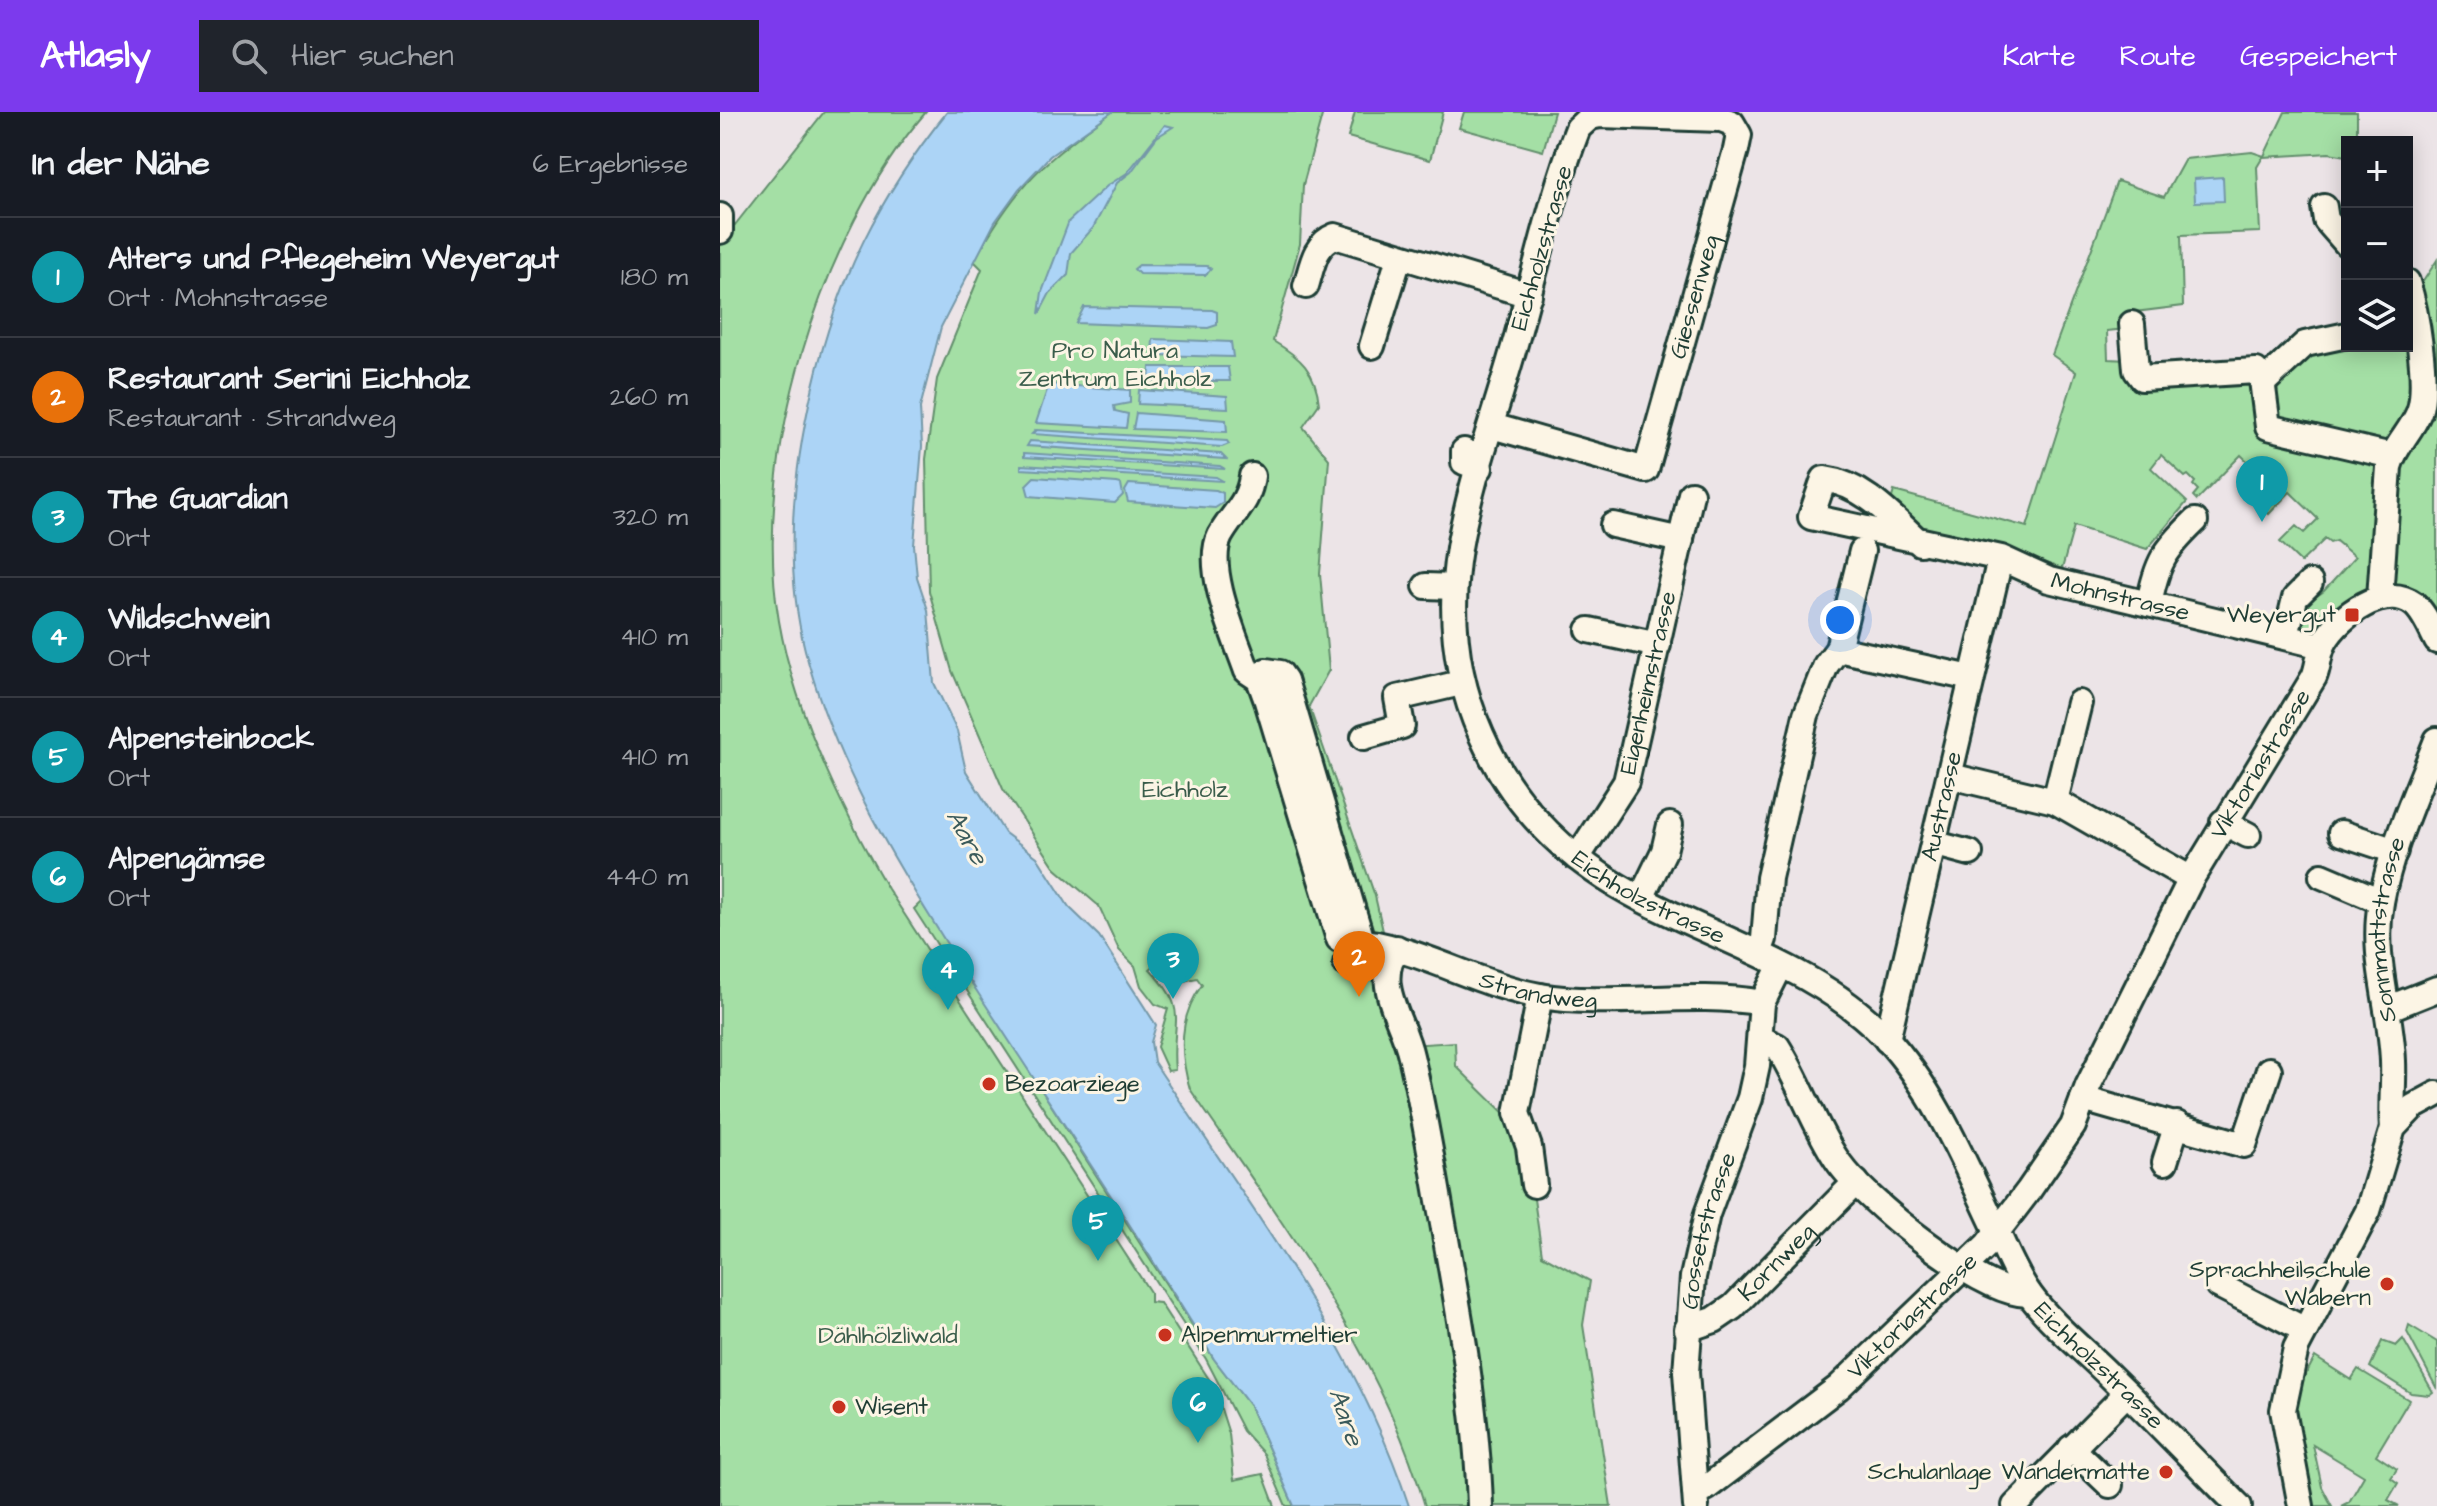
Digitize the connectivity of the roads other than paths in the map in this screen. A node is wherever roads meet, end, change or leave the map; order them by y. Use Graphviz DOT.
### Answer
graph roads {
  1 [pos="1578,128"];
  2 [pos="2324,207"];
  3 [pos="720,216"];
  4 [pos="720,231"];
  5 [pos="2341,237"];
  6 [pos="1399,258"];
  7 [pos="1306,286"];
  8 [pos="1529,295"];
  9 [pos="2132,324"];
  10 [pos="2413,334"];
  11 [pos="2341,336"];
  12 [pos="1372,346"];
  13 [pos="2263,383"];
  14 [pos="1492,426"];
  15 [pos="2392,456"];
  16 [pos="1252,476"];
  17 [pos="1691,494"];
  18 [pos="1859,510"];
  19 [pos="2195,521"];
  20 [pos="1613,525"];
  21 [pos="1681,540"];
  22 [pos="1862,551"];
  23 [pos="1997,572"];
  24 [pos="2310,583"];
  25 [pos="1426,586"];
  26 [pos="1454,587"];
  27 [pos="2380,598"];
  28 [pos="2149,604"];
  29 [pos="1589,630"];
  30 [pos="2286,636"];
  31 [pos="2437,641"];
  32 [pos="1658,645"];
  33 [pos="2322,646"];
  34 [pos="1838,649"];
  35 [pos="1971,678"];
  36 [pos="1461,683"];
  37 [pos="2079,703"];
  38 [pos="1364,737"];
  39 [pos="2437,740"];
  40 [pos="1950,776"];
  41 [pos="2055,801"];
  42 [pos="2223,822"];
  43 [pos="1670,825"];
  44 [pos="2341,833"];
  45 [pos="2248,835"];
  46 [pos="1936,844"];
  47 [pos="2395,851"];
  48 [pos="1970,853"];
  49 [pos="1577,858"];
  50 [pos="2322,876"];
  51 [pos="2191,879"];
  52 [pos="1641,898"];
  53 [pos="2381,901"];
  54 [pos="1341,940"];
  55 [pos="1397,948"];
  56 [pos="1759,953"];
  57 [pos="1346,963"];
  58 [pos="1781,965"];
  59 [pos="2437,989"];
  60 [pos="1540,996"];
  61 [pos="1762,1003"];
  62 [pos="2387,1009"];
  63 [pos="1760,1038"];
  64 [pos="1887,1040"];
  65 [pos="2269,1070"];
  66 [pos="2437,1094"];
  67 [pos="2083,1099"];
  68 [pos="2177,1124"];
  69 [pos="2393,1128"];
  70 [pos="2165,1162"];
  71 [pos="1856,1182"];
  72 [pos="1534,1185"];
  73 [pos="1997,1231"];
  74 [pos="1962,1268"];
  75 [pos="2218,1285"];
  76 [pos="2029,1294"];
  77 [pos="1687,1329"];
  78 [pos="2305,1330"];
  79 [pos="2127,1393"];
  80 [pos="2071,1448"];
  81 [pos="2110,1485"];
  82 [pos="1695,1497"];
  83 [pos="1480,1506"];
  84 [pos="2015,1506"];
  85 [pos="2239,1506"];
  86 [pos="2301,1506"];
  1 -- 8 [label="street, Eichholzstrasse"];
  1 -- 14 [label="street, Giessenweg"];
  2 -- 5 [label="street"];
  3 -- 4 [label="street"];
  6 -- 7 [label="street"];
  6 -- 8 [label="street"];
  6 -- 12 [label="street"];
  8 -- 14 [label="street, Eichholzstrasse"];
  9 -- 13 [label="street"];
  10 -- 15 [label="street"];
  11 -- 13 [label="street"];
  13 -- 15 [label="street"];
  14 -- 26 [label="street, Eichholzstrasse"];
  15 -- 27 [label="street"];
  16 -- 54 [label="street"];
  17 -- 21 [label="street, Eigenheimstrasse"];
  18 -- 28 [label="street, Mohnstrasse"];
  19 -- 28 [label="street"];
  20 -- 21 [label="street"];
  21 -- 32 [label="street, Eigenheimstrasse"];
  22 -- 34 [label="street"];
  23 -- 35 [label="street, Austrasse"];
  24 -- 30 [label="street"];
  25 -- 26 [label="street"];
  26 -- 36 [label="street, Eichholzstrasse"];
  27 -- 31 [label="street"];
  27 -- 33 [label="street"];
  28 -- 30 [label="street, Mohnstrasse"];
  29 -- 32 [label="street"];
  30 -- 33 [label="street, Mohnstrasse"];
  32 -- 49 [label="street, Eigenheimstrasse"];
  33 -- 42 [label="street, Viktoriastrasse"];
  34 -- 35 [label="street"];
  34 -- 56 [label="street"];
  35 -- 40 [label="street, Austrasse"];
  36 -- 38 [label="street"];
  36 -- 49 [label="street, Eichholzstrasse"];
  37 -- 41 [label="street"];
  39 -- 47 [label="street, Sonnmattstrasse"];
  40 -- 41 [label="street"];
  40 -- 46 [label="street, Austrasse"];
  41 -- 51 [label="street"];
  42 -- 45 [label="street"];
  42 -- 51 [label="street, Viktoriastrasse"];
  43 -- 52 [label="street"];
  44 -- 47 [label="street"];
  46 -- 48 [label="street"];
  46 -- 64 [label="street, Austrasse"];
  47 -- 53 [label="street, Sonnmattstrasse"];
  49 -- 52 [label="street, Eichholzstrasse"];
  50 -- 53 [label="street"];
  51 -- 67 [label="street, Viktoriastrasse"];
  52 -- 56 [label="street, Eichholzstrasse"];
  53 -- 62 [label="street, Sonnmattstrasse"];
  54 -- 55 [label="street, Strandweg"];
  54 -- 57 [label="street"];
  55 -- 60 [label="street, Strandweg"];
  55 -- 83 [label="street"];
  56 -- 58 [label="street, Eichholzstrasse"];
  58 -- 61 [label="street, Gossetstrasse"];
  58 -- 64 [label="street, Eichholzstrasse"];
  59 -- 62 [label="street"];
  60 -- 61 [label="street, Strandweg"];
  60 -- 72 [label="street"];
  61 -- 63 [label="street, Gossetstrasse"];
  62 -- 69 [label="street, Sonnmattstrasse"];
  63 -- 71 [label="street"];
  63 -- 77 [label="street, Gossetstrasse"];
  64 -- 73 [label="street, Eichholzstrasse"];
  65 -- 68 [label="street"];
  66 -- 69 [label="street"];
  67 -- 68 [label="street"];
  67 -- 73 [label="street, Viktoriastrasse"];
  68 -- 70 [label="street"];
  69 -- 78 [label="street"];
  71 -- 74 [label="street"];
  71 -- 77 [label="street, Kornweg"];
  73 -- 74 [label="street, Viktoriastrasse"];
  73 -- 76 [label="street, Eichholzstrasse"];
  74 -- 76 [label="street"];
  74 -- 82 [label="street, Viktoriastrasse"];
  75 -- 78 [label="street"];
  76 -- 79 [label="street, Eichholzstrasse"];
  77 -- 82 [label="street, Gossetstrasse"];
  78 -- 86 [label="street"];
  79 -- 80 [label="street"];
  79 -- 85 [label="street, Eichholzstrasse"];
  80 -- 81 [label="street"];
  80 -- 84 [label="street"];
}
